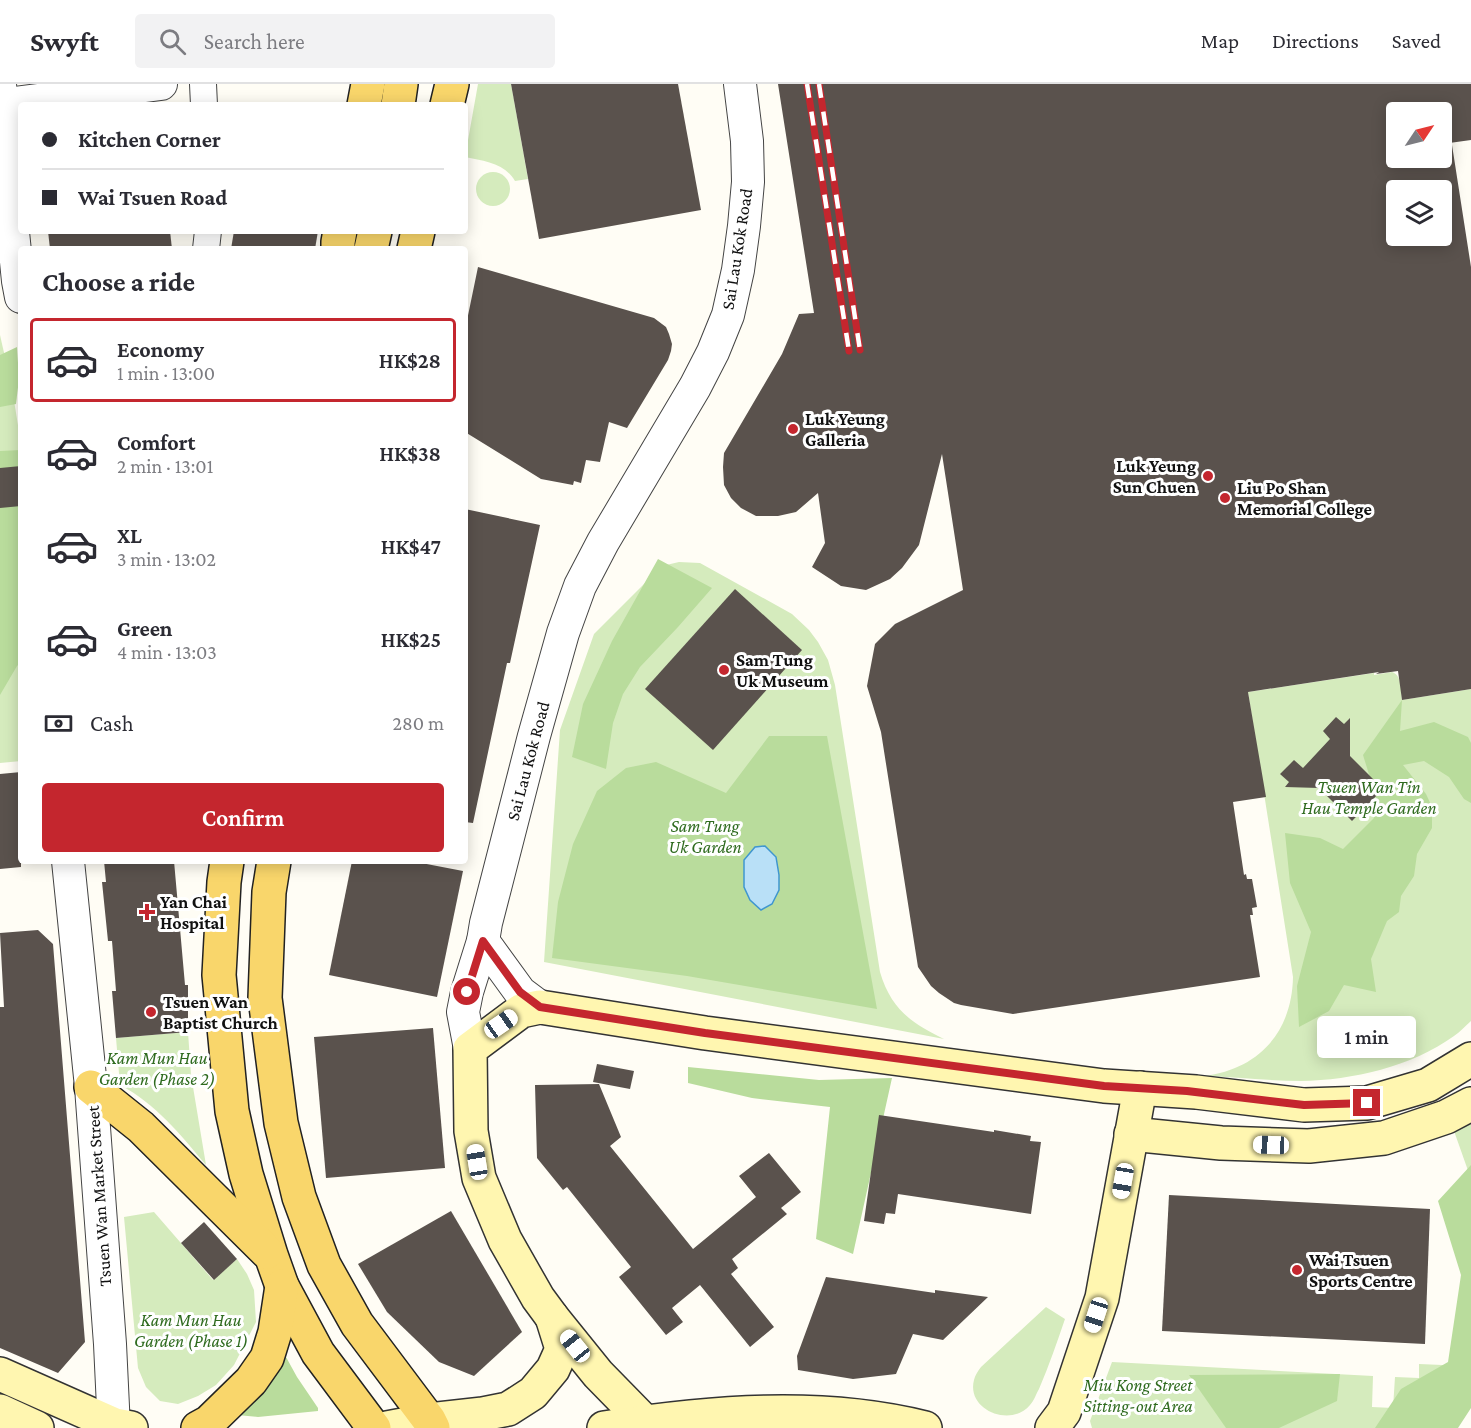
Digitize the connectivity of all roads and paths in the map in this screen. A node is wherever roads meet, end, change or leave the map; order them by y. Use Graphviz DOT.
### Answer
graph roads {
  1 [pos="161,84"];
  2 [pos="203,84"];
  3 [pos="368,84"];
  4 [pos="401,84"];
  5 [pos="452,84"];
  6 [pos="740,84"];
  7 [pos="1,98"];
  8 [pos="204,102"];
  9 [pos="365,102"];
  10 [pos="398,102"];
  11 [pos="448,102"];
  12 [pos="13,287"];
  13 [pos="68,864"];
  14 [pos="227,864"];
  15 [pos="274,864"];
  16 [pos="483,941"];
  17 [pos="540,1007"];
  18 [pos="470,1049"];
  19 [pos="1471,1059"];
  20 [pos="91,1087"];
  21 [pos="1140,1088"];
  22 [pos="1471,1104"];
  23 [pos="1131,1134"];
  24 [pos="271,1255"];
  25 [pos="282,1286"];
  26 [pos="552,1317"];
  27 [pos="0,1374"];
  28 [pos="0,1412"];
  29 [pos="645,1422"];
  30 [pos="1061,1423"];
  31 [pos="431,1424"];
  32 [pos="120,1427"];
  33 [pos="37,1428"];
  34 [pos="198,1428"];
  35 [pos="374,1428"];
  36 [pos="387,1428"];
  37 [pos="604,1428"];
  38 [pos="925,1428"];
  1 -- 7 [label="street"];
  2 -- 8 [label="street"];
  3 -- 9 [label="main road"];
  4 -- 10 [label="main road"];
  5 -- 11 [label="main road"];
  6 -- 16 [label="street, Sai Lau Kok Road"];
  7 -- 12 [label="street"];
  13 -- 20 [label="street, Tsuen Wan Market Street"];
  14 -- 24 [label="main road"];
  15 -- 31 [label="main road"];
  16 -- 17 [label="street"];
  16 -- 18 [label="street, Sai Lau Kok Road"];
  17 -- 18 [label="main road"];
  17 -- 21 [label="main road"];
  18 -- 26 [label="main road, Sai Lau Kok Road"];
  19 -- 21 [label="main road"];
  20 -- 24 [label="main road"];
  20 -- 32 [label="street, Tsuen Wan Market Street"];
  21 -- 23 [label="main road"];
  22 -- 23 [label="main road"];
  23 -- 30 [label="main road"];
  24 -- 25 [label="main road"];
  25 -- 34 [label="main road"];
  25 -- 35 [label="main road"];
  26 -- 29 [label="main road, Sai Lau Kok Road"];
  26 -- 31 [label="main road"];
  27 -- 32 [label="main road"];
  28 -- 33 [label="main road"];
  29 -- 37 [label="main road"];
  29 -- 38 [label="main road"];
  31 -- 36 [label="main road"];
}
